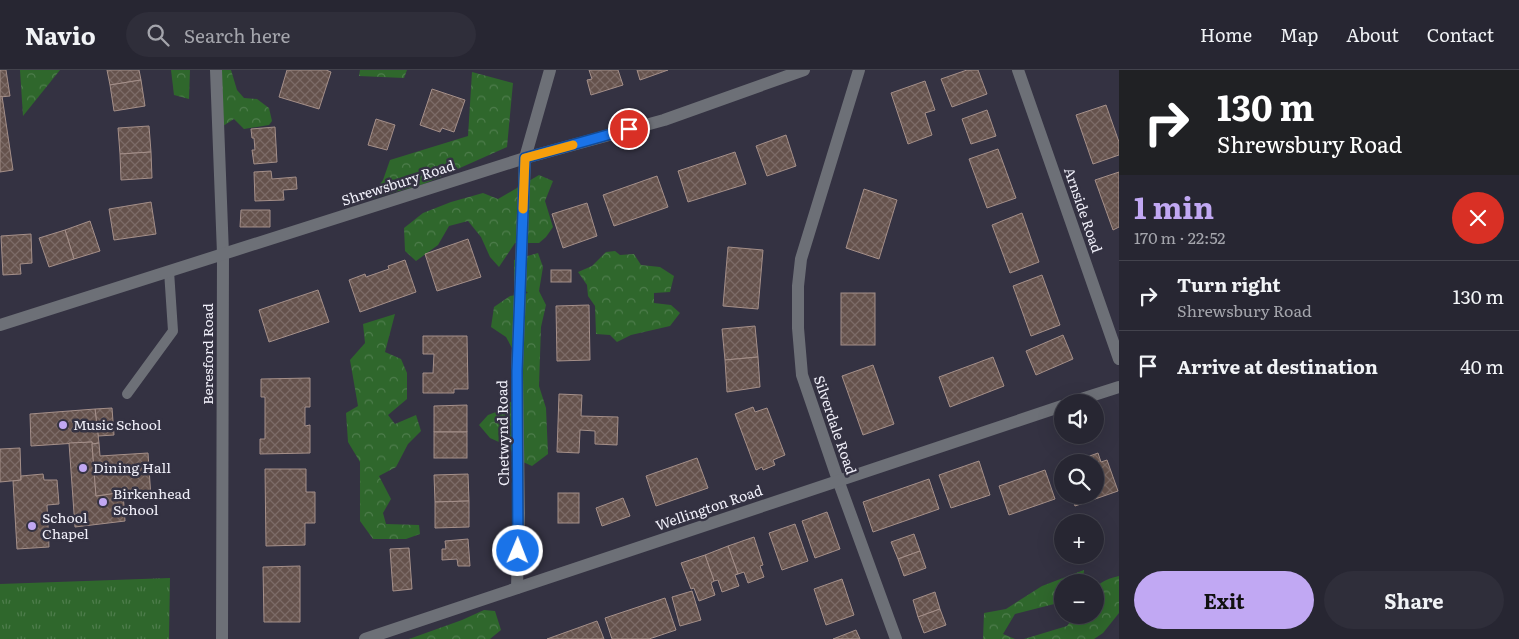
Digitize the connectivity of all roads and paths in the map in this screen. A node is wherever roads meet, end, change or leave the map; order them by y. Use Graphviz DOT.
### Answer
graph roads {
  1 [pos="216,70"];
  2 [pos="550,70"];
  3 [pos="804,70"];
  4 [pos="859,70"];
  5 [pos="1018,70"];
  6 [pos="525,158"];
  7 [pos="223,254"];
  8 [pos="169,271"];
  9 [pos="0,325"];
  10 [pos="1119,359"];
  11 [pos="1119,387"];
  12 [pos="127,394"];
  13 [pos="1097,394"];
  14 [pos="1054,409"];
  15 [pos="838,480"];
  16 [pos="517,588"];
  17 [pos="222,639"];
  18 [pos="366,639"];
  19 [pos="896,639"];
  1 -- 7 [label="street, Beresford Road"];
  2 -- 6 [label="street, Chetwynd Road"];
  3 -- 6 [label="street, Shrewsbury Road"];
  4 -- 15 [label="street, Silverdale Road"];
  5 -- 10 [label="street, Arnside Road"];
  6 -- 7 [label="street, Shrewsbury Road"];
  6 -- 16 [label="street, Chetwynd Road"];
  7 -- 8 [label="street, Shrewsbury Road"];
  7 -- 17 [label="street, Beresford Road"];
  8 -- 9 [label="street, Shrewsbury Road"];
  8 -- 12 [label="lane"];
  11 -- 13 [label="street"];
  14 -- 15 [label="street, Wellington Road"];
  15 -- 16 [label="street, Wellington Road"];
  15 -- 19 [label="street, Silverdale Road"];
  16 -- 18 [label="street, Wellington Road"];
}
